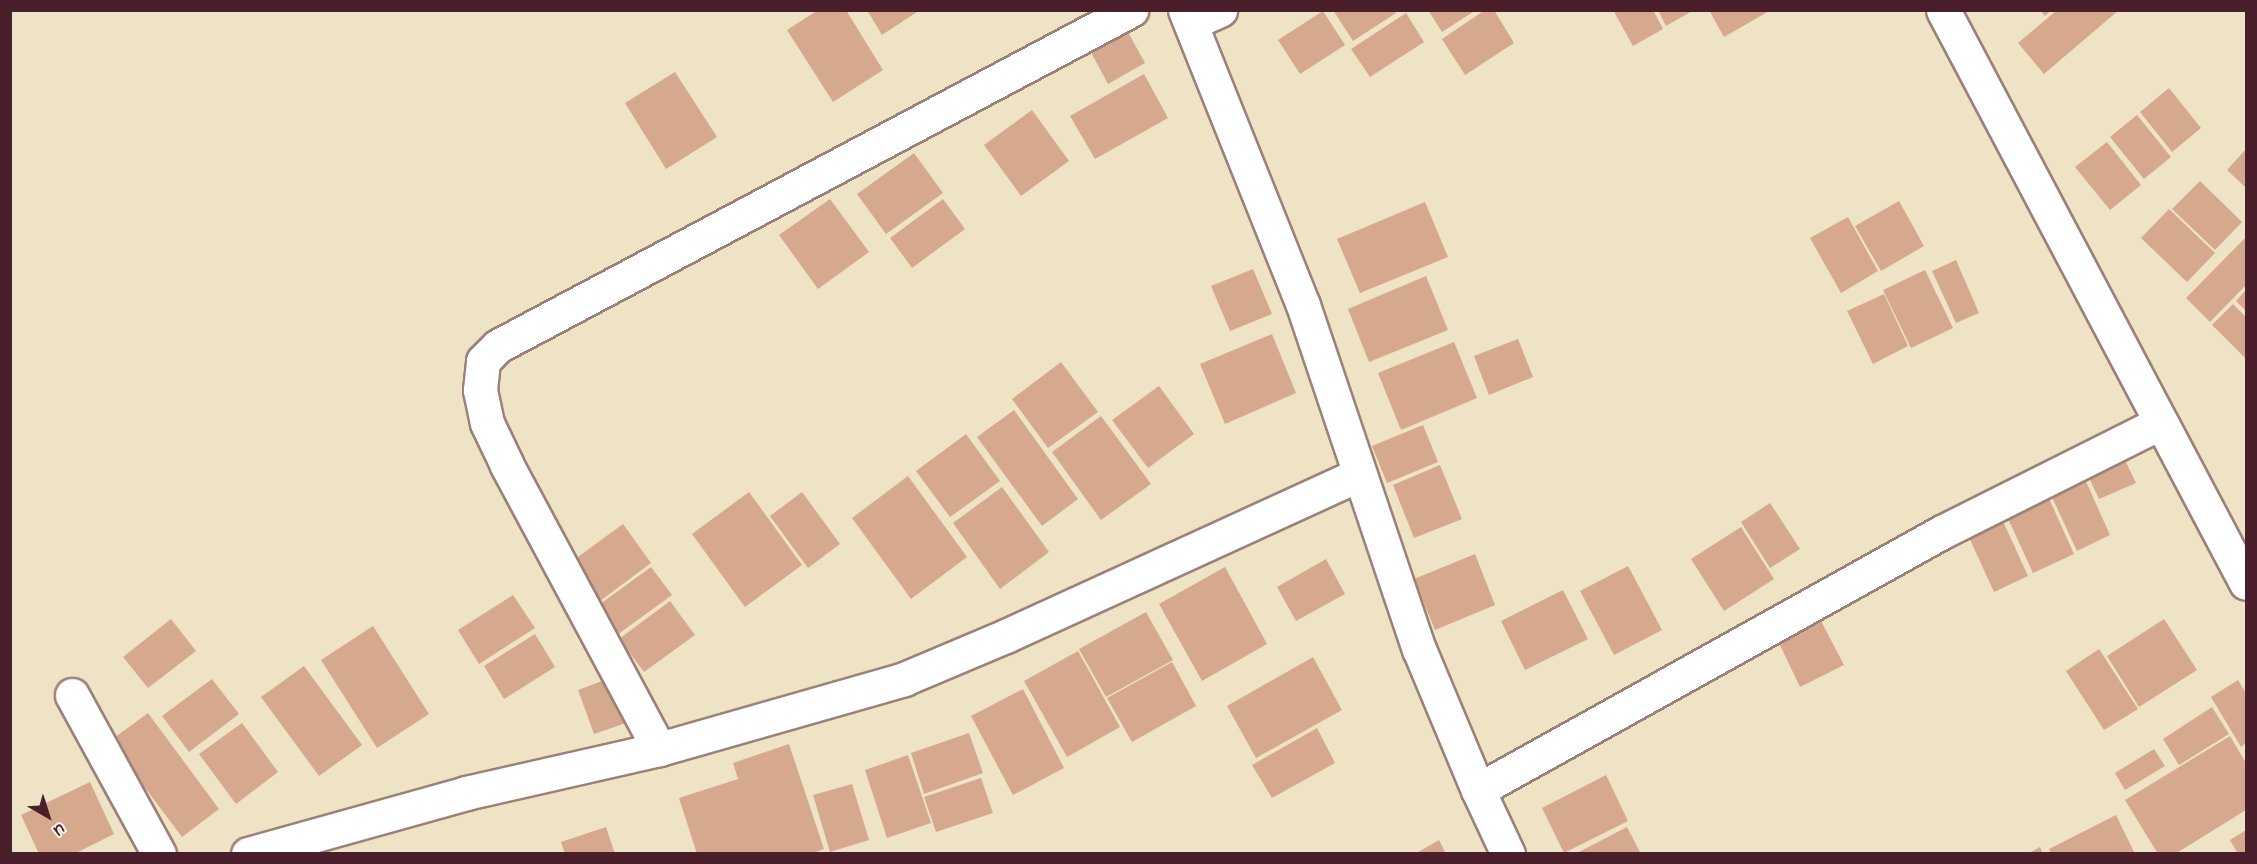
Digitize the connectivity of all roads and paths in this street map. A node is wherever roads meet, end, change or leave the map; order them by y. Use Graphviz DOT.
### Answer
graph roads {
  1 [pos="1131,10"];
  2 [pos="1943,10"];
  3 [pos="1199,15"];
  4 [pos="2160,423"];
  5 [pos="1360,474"];
  6 [pos="2247,583"];
  7 [pos="72,695"];
  8 [pos="659,749"];
  9 [pos="1478,790"];
  10 [pos="159,854"];
  11 [pos="248,854"];
  12 [pos="1508,854"];
  1 -- 8 [label="street"];
  2 -- 4 [label="street"];
  3 -- 5 [label="street"];
  4 -- 6 [label="street"];
  4 -- 9 [label="street"];
  5 -- 8 [label="street"];
  5 -- 9 [label="street"];
  7 -- 10 [label="street"];
  8 -- 11 [label="street"];
  9 -- 12 [label="street"];
}
